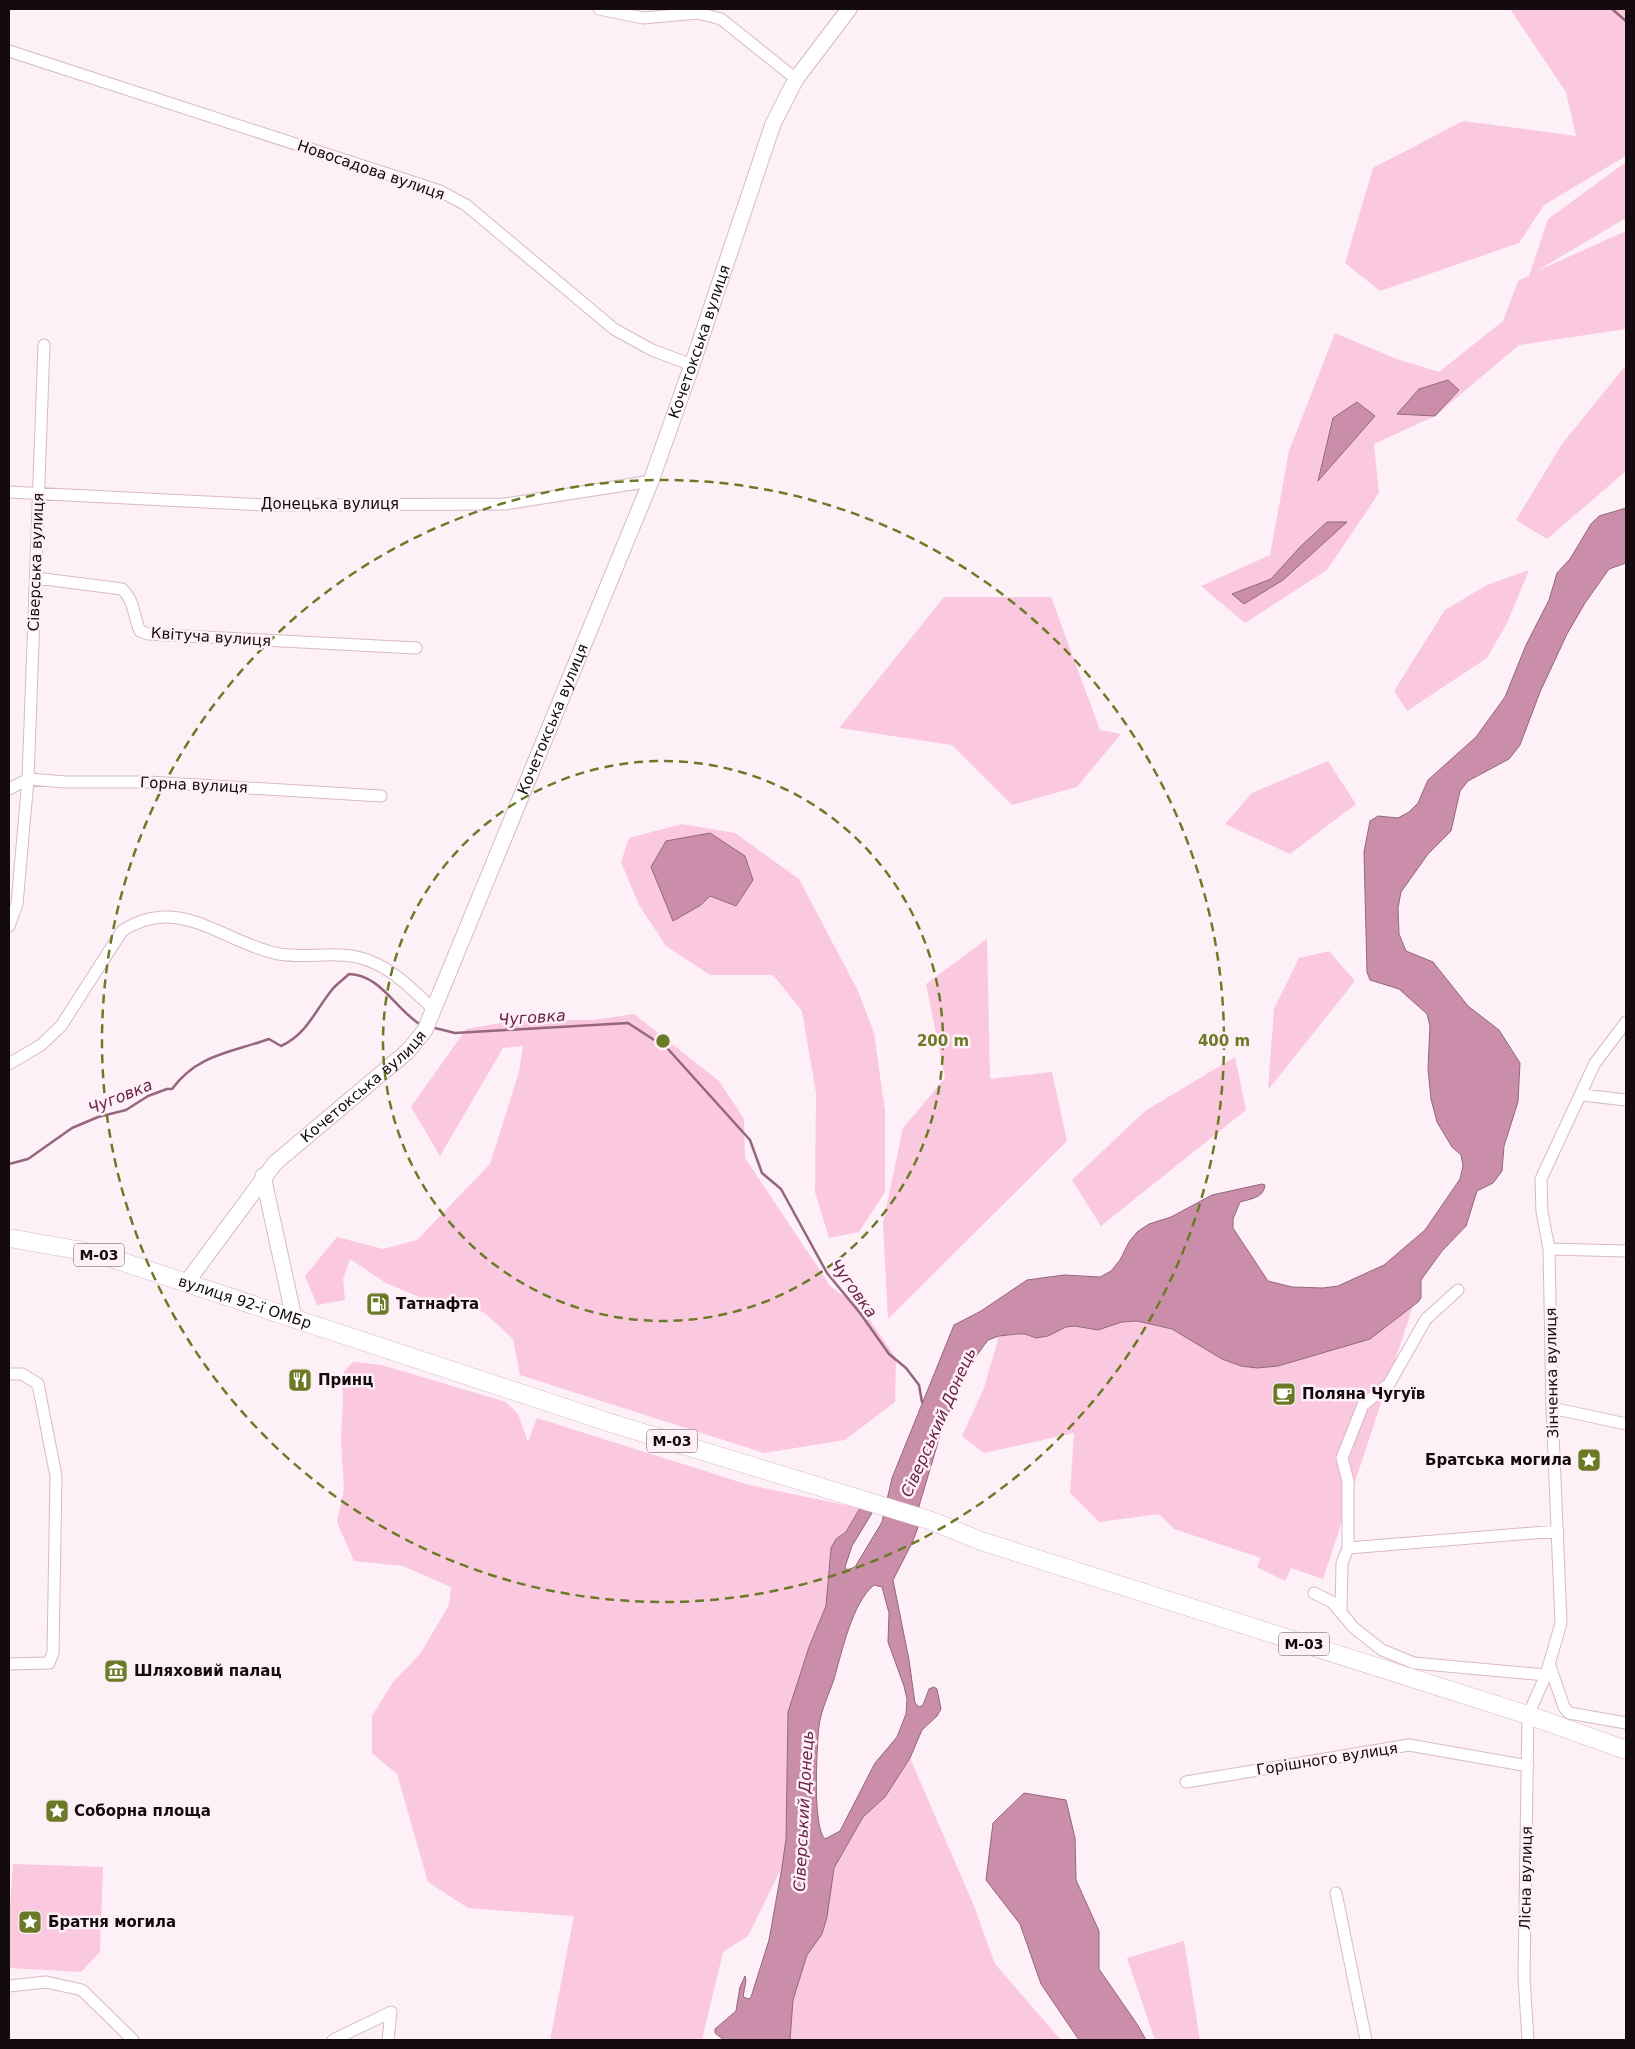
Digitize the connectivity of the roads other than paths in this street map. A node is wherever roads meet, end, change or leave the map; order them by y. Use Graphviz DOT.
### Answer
graph roads {
  1 [pos="599,9"];
  2 [pos="848,9"];
  3 [pos="9,51"];
  4 [pos="796,79"];
  5 [pos="44,345"];
  6 [pos="692,365"];
  7 [pos="651,481"];
  8 [pos="9,492"];
  9 [pos="39,493"];
  10 [pos="36,578"];
  11 [pos="416,648"];
  12 [pos="28,779"];
  13 [pos="9,789"];
  14 [pos="381,796"];
  15 [pos="9,926"];
  16 [pos="429,1020"];
  17 [pos="1626,1022"];
  18 [pos="9,1064"];
  19 [pos="1582,1095"];
  20 [pos="1626,1100"];
  21 [pos="263,1176"];
  22 [pos="9,1238"];
  23 [pos="1549,1249"];
  24 [pos="1626,1251"];
  25 [pos="188,1282"];
  26 [pos="1458,1290"];
  27 [pos="294,1318"];
  28 [pos="9,1374"];
  29 [pos="1552,1408"];
  30 [pos="1626,1424"];
  31 [pos="1558,1531"];
  32 [pos="1348,1548"];
  33 [pos="1314,1593"];
  34 [pos="1341,1610"];
  35 [pos="1549,1663"];
  36 [pos="9,1664"];
  37 [pos="1546,1674"];
  38 [pos="1528,1715"];
  39 [pos="1626,1723"];
  40 [pos="1626,1750"];
  41 [pos="1528,1766"];
  42 [pos="1186,1782"];
  43 [pos="1336,1893"];
  44 [pos="9,1986"];
  45 [pos="133,2040"];
  46 [pos="333,2040"];
  47 [pos="388,2040"];
  48 [pos="1366,2040"];
  49 [pos="1528,2040"];
  1 -- 4 [label="street"];
  2 -- 4 [label="main road, Кочетокська вулиця"];
  3 -- 6 [label="street, Новосадова вулиця"];
  4 -- 6 [label="main road, Кочетокська вулиця"];
  5 -- 9 [label="street, Сіверська вулиця"];
  6 -- 7 [label="main road, Кочетокська вулиця"];
  7 -- 9 [label="street, Донецька вулиця"];
  7 -- 16 [label="main road, Кочетокська вулиця"];
  8 -- 9 [label="street, Донецька вулиця"];
  9 -- 10 [label="street, Сіверська вулиця"];
  10 -- 11 [label="street, Квітуча вулиця"];
  10 -- 12 [label="street, Сіверська вулиця"];
  12 -- 13 [label="street"];
  12 -- 14 [label="street, Горна вулиця"];
  12 -- 15 [label="street, Сіверська вулиця"];
  16 -- 18 [label="street"];
  16 -- 21 [label="main road, Кочетокська вулиця"];
  17 -- 19 [label="street, Зінченка вулиця"];
  19 -- 20 [label="street"];
  19 -- 23 [label="street, Зінченка вулиця"];
  21 -- 25 [label="main road, Кочетокська вулиця"];
  21 -- 27 [label="main road"];
  22 -- 25 [label="highway, вулиця 92-ї ОМБр / М-03"];
  23 -- 24 [label="street"];
  23 -- 29 [label="street, Зінченка вулиця"];
  25 -- 27 [label="highway, вулиця 92-ї ОМБр / М-03"];
  26 -- 32 [label="street"];
  27 -- 38 [label="highway, вулиця 92-ї ОМБр / М-03"];
  28 -- 36 [label="street"];
  29 -- 30 [label="street"];
  29 -- 31 [label="street, Зінченка вулиця"];
  31 -- 32 [label="street"];
  31 -- 35 [label="street, Зінченка вулиця"];
  32 -- 34 [label="street"];
  33 -- 34 [label="street"];
  34 -- 37 [label="street"];
  35 -- 37 [label="street, Зінченка вулиця"];
  35 -- 39 [label="street"];
  37 -- 38 [label="street, Зінченка вулиця"];
  38 -- 40 [label="highway, М-03"];
  38 -- 41 [label="street, Лісна вулиця"];
  41 -- 42 [label="street, Горішного вулиця"];
  41 -- 49 [label="street, Лісна вулиця"];
  43 -- 48 [label="street"];
  44 -- 45 [label="street"];
  46 -- 47 [label="street"];
}
